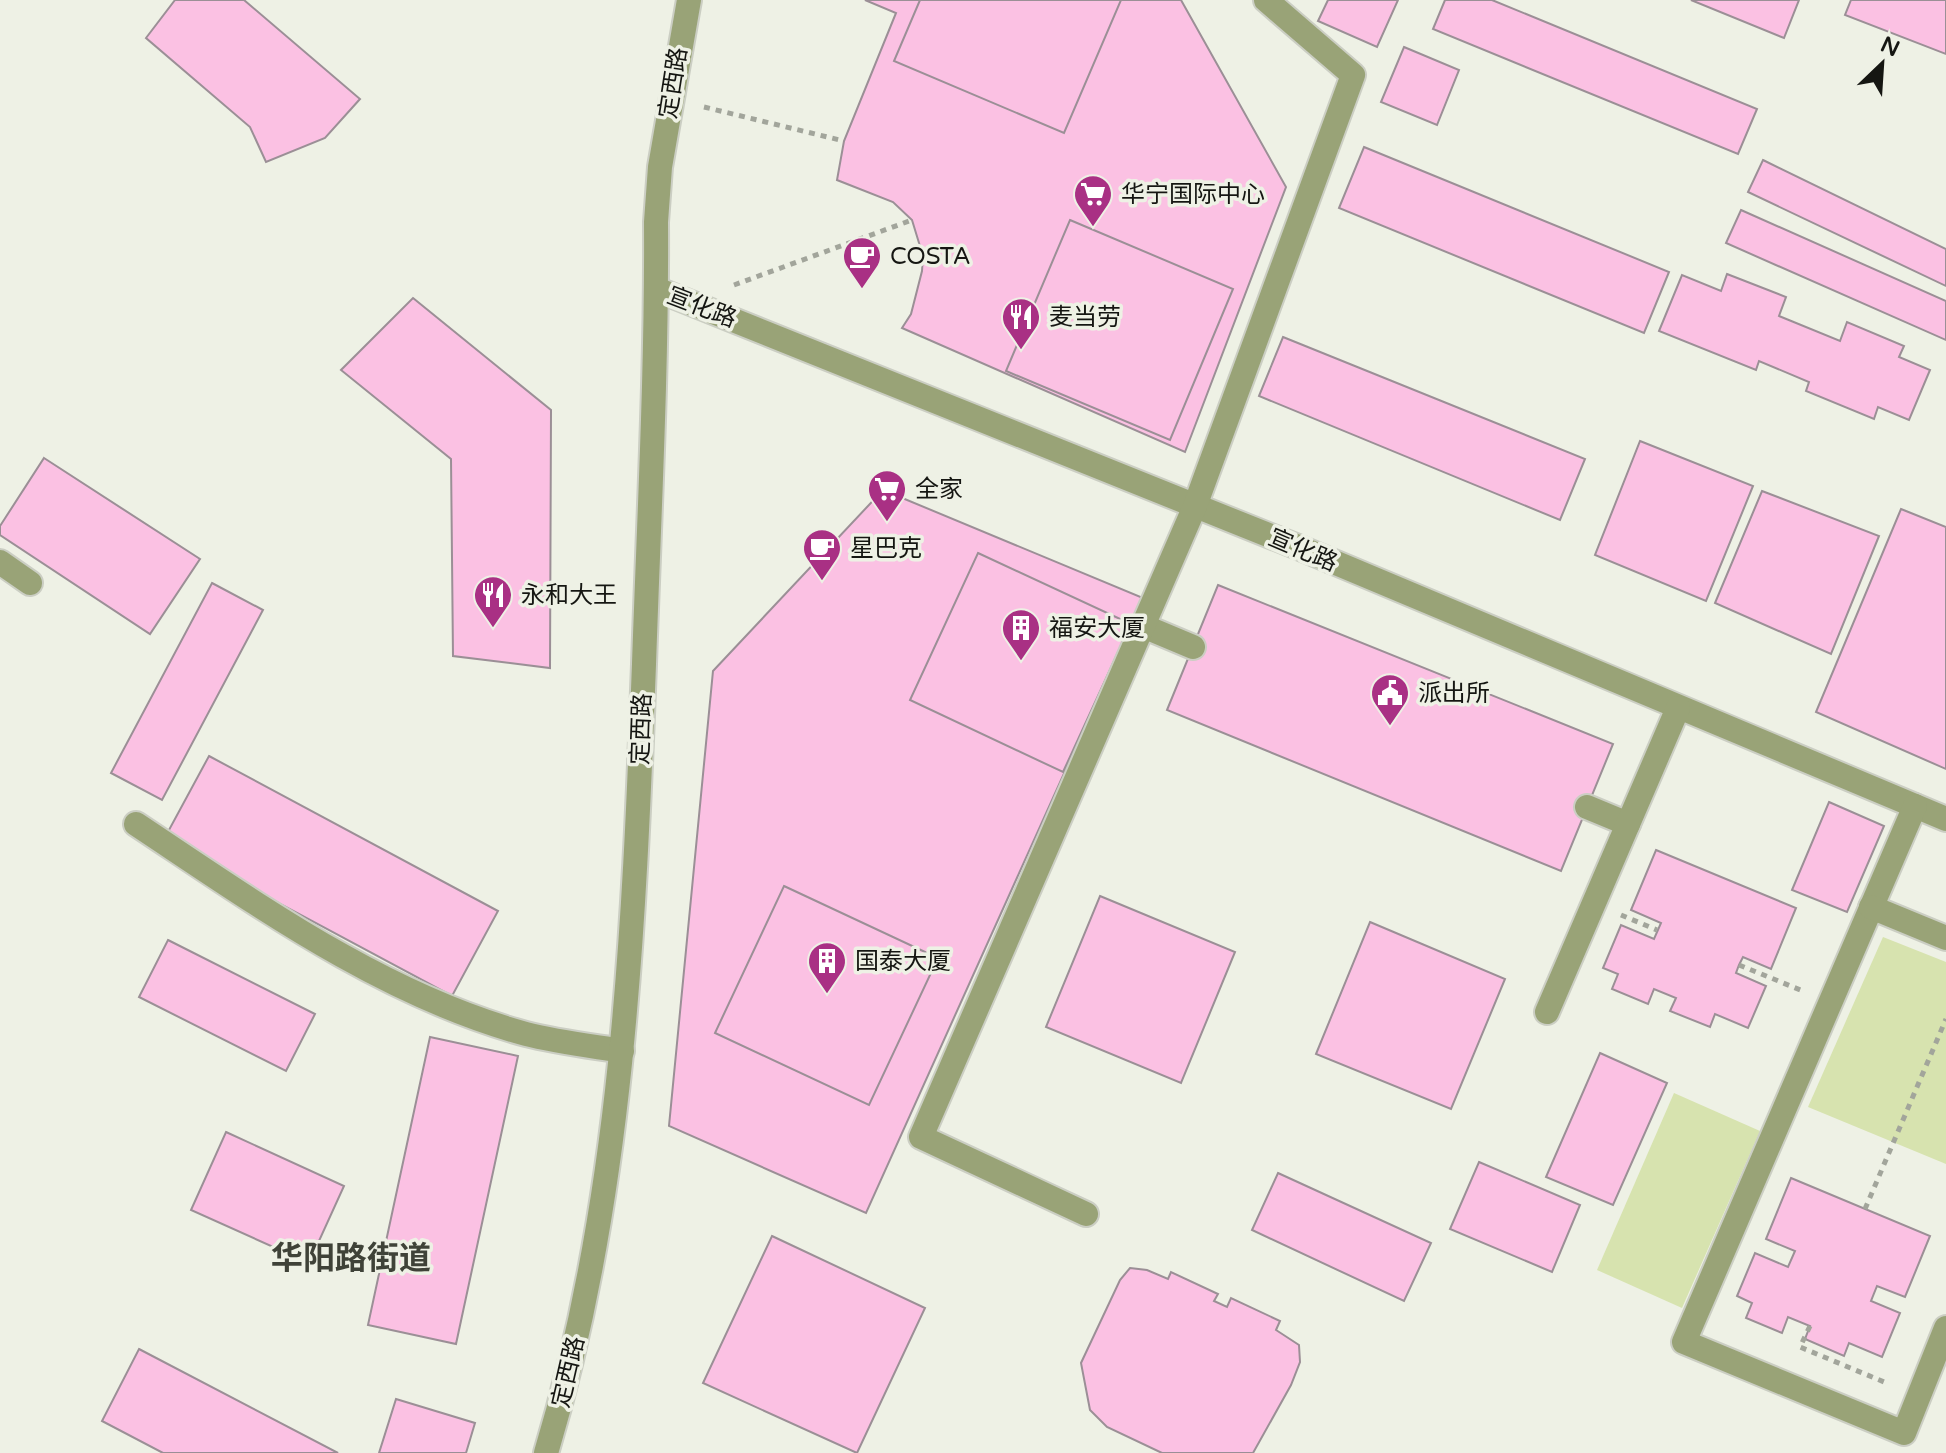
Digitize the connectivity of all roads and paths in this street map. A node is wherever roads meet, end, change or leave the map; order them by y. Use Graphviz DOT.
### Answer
graph roads {
  1 [pos="689,0"];
  2 [pos="1266,0"];
  3 [pos="699,106"];
  4 [pos="844,141"];
  5 [pos="912,220"];
  6 [pos="733,285"];
  7 [pos="656,289"];
  8 [pos="1195,506"];
  9 [pos="0,562"];
  10 [pos="30,583"];
  11 [pos="1143,626"];
  12 [pos="1193,647"];
  13 [pos="1678,708"];
  14 [pos="1915,806"];
  15 [pos="1587,807"];
  16 [pos="1946,819"];
  17 [pos="136,824"];
  18 [pos="1628,824"];
  19 [pos="1871,907"];
  20 [pos="1946,938"];
  21 [pos="1739,965"];
  22 [pos="1830,1002"];
  23 [pos="1547,1012"];
  24 [pos="1946,1019"];
  25 [pos="622,1051"];
  26 [pos="1865,1209"];
  27 [pos="1086,1214"];
  28 [pos="1810,1326"];
  29 [pos="1946,1328"];
  30 [pos="1918,1397"];
  31 [pos="546,1453"];
  1 -- 7 [label="street, 定西路"];
  2 -- 8 [label="street"];
  3 -- 4 [label="path"];
  5 -- 6 [label="path"];
  7 -- 8 [label="street, 宣化路"];
  7 -- 25 [label="street, 定西路"];
  8 -- 11 [label="street"];
  8 -- 13 [label="street, 宣化路"];
  9 -- 10 [label="street"];
  11 -- 12 [label="street"];
  11 -- 27 [label="street"];
  13 -- 14 [label="street, 宣化路"];
  13 -- 18 [label="street"];
  14 -- 16 [label="street, 宣化路"];
  14 -- 19 [label="street"];
  15 -- 18 [label="street"];
  17 -- 25 [label="street"];
  18 -- 23 [label="street"];
  19 -- 20 [label="street"];
  19 -- 22 [label="street"];
  21 -- 22 [label="path"];
  22 -- 30 [label="street"];
  24 -- 26 [label="path"];
  25 -- 31 [label="street, 定西路"];
  28 -- 30 [label="path"];
  29 -- 30 [label="street"];
}
